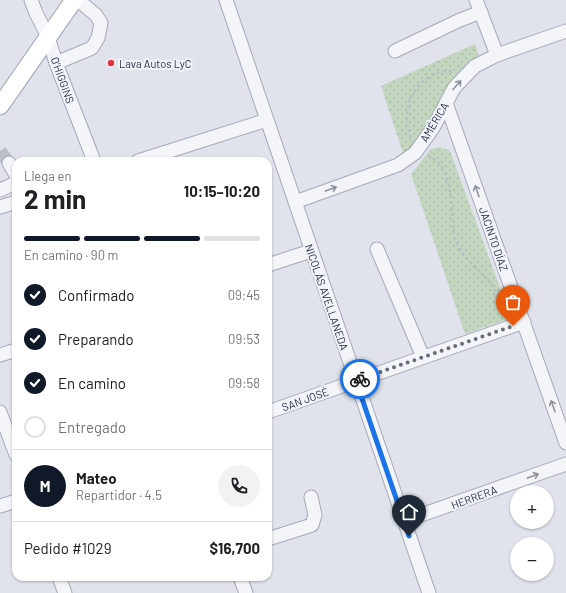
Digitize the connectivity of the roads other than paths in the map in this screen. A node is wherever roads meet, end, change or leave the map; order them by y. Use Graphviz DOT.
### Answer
graph roads {
  1 [pos="31,0"];
  2 [pos="74,0"];
  3 [pos="78,0"];
  4 [pos="226,0"];
  5 [pos="476,0"];
  6 [pos="481,12"];
  7 [pos="566,31"];
  8 [pos="48,37"];
  9 [pos="395,51"];
  10 [pos="497,55"];
  11 [pos="56,63"];
  12 [pos="446,103"];
  13 [pos="0,106"];
  14 [pos="266,120"];
  15 [pos="92,157"];
  16 [pos="150,157"];
  17 [pos="9,163"];
  18 [pos="12,168"];
  19 [pos="12,185"];
  20 [pos="0,190"];
  21 [pos="295,202"];
  22 [pos="12,203"];
  23 [pos="0,207"];
  24 [pos="377,249"];
  25 [pos="311,251"];
  26 [pos="272,265"];
  27 [pos="518,324"];
  28 [pos="12,351"];
  29 [pos="0,355"];
  30 [pos="423,357"];
  31 [pos="356,381"];
  32 [pos="272,411"];
  33 [pos="0,412"];
  34 [pos="566,443"];
  35 [pos="12,444"];
  36 [pos="566,464"];
  37 [pos="311,497"];
  38 [pos="12,502"];
  39 [pos="0,506"];
  40 [pos="404,522"];
  41 [pos="272,538"];
  42 [pos="60,581"];
  43 [pos="242,581"];
  44 [pos="65,593"];
  45 [pos="246,593"];
  46 [pos="429,593"];
  1 -- 8 [label="street, O'HIGGINS"];
  2 -- 8 [label="main road"];
  3 -- 11 [label="street"];
  4 -- 14 [label="street, NICOLÁS AVELLANEDA"];
  5 -- 6 [label="street"];
  6 -- 9 [label="street"];
  6 -- 10 [label="street"];
  7 -- 10 [label="street, AMÉRICA"];
  8 -- 11 [label="street, O'HIGGINS"];
  8 -- 13 [label="main road"];
  12 -- 10 [label="street, AMÉRICA, one-way"];
  11 -- 15 [label="street, O'HIGGINS"];
  21 -- 12 [label="street, AMÉRICA, one-way"];
  27 -- 12 [label="street, JACINTO DÍAZ, one-way"];
  14 -- 16 [label="street"];
  14 -- 21 [label="street, NICOLÁS AVELLANEDA"];
  17 -- 18 [label="street"];
  19 -- 20 [label="street"];
  21 -- 25 [label="street, NICOLÁS AVELLANEDA"];
  22 -- 23 [label="street"];
  24 -- 30 [label="street"];
  25 -- 26 [label="street"];
  25 -- 31 [label="street, NICOLÁS AVELLANEDA"];
  27 -- 30 [label="street, SAN JOSÉ"];
  34 -- 27 [label="street, JACINTO DÍAZ, one-way"];
  28 -- 29 [label="street"];
  30 -- 31 [label="street, SAN JOSÉ"];
  31 -- 32 [label="street, SAN JOSÉ"];
  31 -- 40 [label="street, NICOLÁS AVELLANEDA"];
  33 -- 35 [label="street"];
  40 -- 36 [label="street, HERRERA, one-way"];
  37 -- 41 [label="street"];
  38 -- 39 [label="street"];
  40 -- 46 [label="street, NICOLÁS AVELLANEDA"];
  42 -- 44 [label="street"];
  43 -- 45 [label="street"];
}
